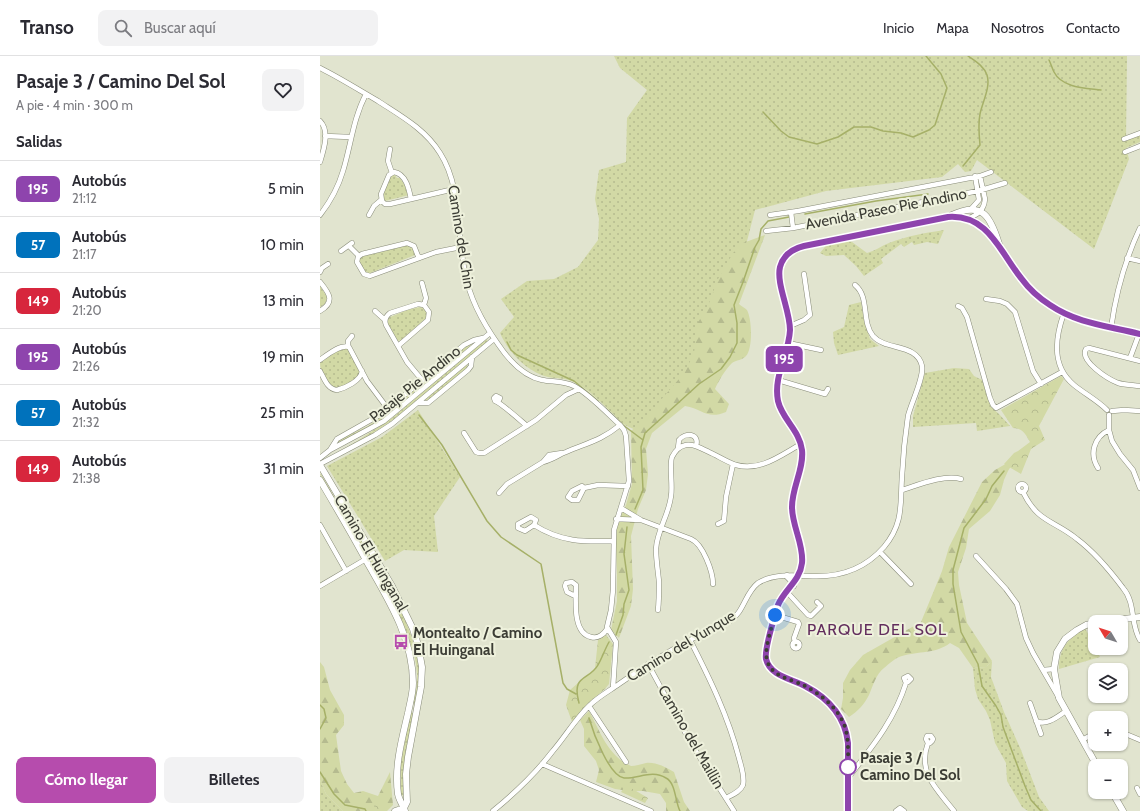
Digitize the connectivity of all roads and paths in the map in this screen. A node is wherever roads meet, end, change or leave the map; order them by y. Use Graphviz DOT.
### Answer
graph roads {
  1 [pos="320,68"];
  2 [pos="366,94"];
  3 [pos="320,121"];
  4 [pos="1140,133"];
  5 [pos="326,136"];
  6 [pos="350,137"];
  7 [pos="1124,139"];
  8 [pos="1140,146"];
  9 [pos="390,149"];
  10 [pos="321,152"];
  11 [pos="1125,152"];
  12 [pos="320,162"];
  13 [pos="991,172"];
  14 [pos="392,173"];
  15 [pos="977,176"];
  16 [pos="1005,183"];
  17 [pos="454,189"];
  18 [pos="981,190"];
  19 [pos="412,199"];
  20 [pos="382,200"];
  21 [pos="971,209"];
  22 [pos="791,212"];
  23 [pos="980,212"];
  24 [pos="320,215"];
  25 [pos="368,215"];
  26 [pos="770,215"];
  27 [pos="948,217"];
  28 [pos="967,218"];
  29 [pos="793,228"];
  30 [pos="1140,228"];
  31 [pos="766,231"];
  32 [pos="461,247"];
  33 [pos="1000,248"];
  34 [pos="341,251"];
  35 [pos="359,256"];
  36 [pos="420,257"];
  37 [pos="1127,258"];
  38 [pos="1140,261"];
  39 [pos="328,264"];
  40 [pos="320,272"];
  41 [pos="804,274"];
  42 [pos="320,282"];
  43 [pos="422,283"];
  44 [pos="855,285"];
  45 [pos="986,299"];
  46 [pos="424,305"];
  47 [pos="958,306"];
  48 [pos="320,311"];
  49 [pos="376,311"];
  50 [pos="1064,313"];
  51 [pos="385,320"];
  52 [pos="790,326"];
  53 [pos="1111,328"];
  54 [pos="490,333"];
  55 [pos="1138,333"];
  56 [pos="352,336"];
  57 [pos="484,338"];
  58 [pos="494,339"];
  59 [pos="788,343"];
  60 [pos="348,346"];
  61 [pos="398,346"];
  62 [pos="821,350"];
  63 [pos="1130,358"];
  64 [pos="320,360"];
  65 [pos="1140,361"];
  66 [pos="362,370"];
  67 [pos="320,371"];
  68 [pos="1062,372"];
  69 [pos="358,379"];
  70 [pos="422,380"];
  71 [pos="778,380"];
  72 [pos="367,381"];
  73 [pos="1040,384"];
  74 [pos="571,385"];
  75 [pos="1140,386"];
  76 [pos="828,389"];
  77 [pos="579,390"];
  78 [pos="566,395"];
  79 [pos="498,402"];
  80 [pos="388,410"];
  81 [pos="1140,411"];
  82 [pos="1111,413"];
  83 [pos="620,425"];
  84 [pos="527,426"];
  85 [pos="1109,430"];
  86 [pos="464,433"];
  87 [pos="801,444"];
  88 [pos="696,446"];
  89 [pos="678,448"];
  90 [pos="330,450"];
  91 [pos="320,458"];
  92 [pos="320,464"];
  93 [pos="733,464"];
  94 [pos="1098,468"];
  95 [pos="320,480"];
  96 [pos="961,480"];
  97 [pos="628,486"];
  98 [pos="584,488"];
  99 [pos="1140,488"];
  100 [pos="902,490"];
  101 [pos="1023,492"];
  102 [pos="499,493"];
  103 [pos="620,508"];
  104 [pos="616,519"];
  105 [pos="641,520"];
  106 [pos="718,524"];
  107 [pos="320,525"];
  108 [pos="534,525"];
  109 [pos="661,527"];
  110 [pos="613,540"];
  111 [pos="880,552"];
  112 [pos="976,556"];
  113 [pos="366,559"];
  114 [pos="346,571"];
  115 [pos="787,576"];
  116 [pos="799,576"];
  117 [pos="713,584"];
  118 [pos="910,584"];
  119 [pos="320,586"];
  120 [pos="792,586"];
  121 [pos="787,592"];
  122 [pos="575,596"];
  123 [pos="399,599"];
  124 [pos="817,602"];
  125 [pos="390,604"];
  126 [pos="658,610"];
  127 [pos="775,615"];
  128 [pos="1137,618"];
  129 [pos="1088,625"];
  130 [pos="608,629"];
  131 [pos="690,640"];
  132 [pos="1140,640"];
  133 [pos="795,642"];
  134 [pos="648,664"];
  135 [pos="1054,669"];
  136 [pos="1043,670"];
  137 [pos="906,682"];
  138 [pos="613,688"];
  139 [pos="1059,698"];
  140 [pos="1030,703"];
  141 [pos="589,706"];
  142 [pos="409,708"];
  143 [pos="417,709"];
  144 [pos="1066,711"];
  145 [pos="1036,721"];
  146 [pos="1041,734"];
  147 [pos="1128,735"];
  148 [pos="1088,736"];
  149 [pos="1082,740"];
  150 [pos="1140,740"];
  151 [pos="928,742"];
  152 [pos="1093,759"];
  153 [pos="626,762"];
  154 [pos="542,764"];
  155 [pos="848,778"];
  156 [pos="1137,788"];
  157 [pos="1140,794"];
  158 [pos="726,798"];
  159 [pos="1116,799"];
  160 [pos="404,810"];
  161 [pos="395,811"];
  162 [pos="493,811"];
  163 [pos="651,811"];
  164 [pos="734,811"];
  165 [pos="848,811"];
  166 [pos="896,811"];
  167 [pos="904,811"];
  168 [pos="954,811"];
  169 [pos="1123,811"];
  1 -- 2 [label="street, Camino del Chin"];
  2 -- 6 [label="street"];
  2 -- 17 [label="street, Camino del Chin"];
  3 -- 5 [label="street"];
  4 -- 7 [label="street"];
  5 -- 6 [label="street"];
  5 -- 10 [label="street"];
  6 -- 24 [label="street"];
  8 -- 11 [label="street"];
  9 -- 14 [label="street"];
  10 -- 12 [label="street"];
  13 -- 15 [label="street, Avenida Paseo Pie Andino"];
  14 -- 19 [label="street"];
  14 -- 20 [label="street"];
  15 -- 18 [label="street"];
  15 -- 22 [label="street, Avenida Paseo Pie Andino"];
  16 -- 18 [label="street, Avenida Paseo Pie Andino"];
  17 -- 19 [label="street"];
  17 -- 32 [label="street, Camino del Chin"];
  18 -- 21 [label="street"];
  18 -- 23 [label="street"];
  18 -- 29 [label="street, Avenida Paseo Pie Andino"];
  19 -- 20 [label="street"];
  20 -- 25 [label="street"];
  21 -- 23 [label="street"];
  21 -- 27 [label="street"];
  22 -- 26 [label="street, Avenida Paseo Pie Andino"];
  22 -- 29 [label="street"];
  23 -- 28 [label="street"];
  23 -- 33 [label="street"];
  27 -- 28 [label="street"];
  27 -- 52 [label="street"];
  28 -- 33 [label="street"];
  29 -- 31 [label="street, Avenida Paseo Pie Andino"];
  30 -- 37 [label="street"];
  32 -- 36 [label="street"];
  32 -- 54 [label="street, Camino del Chin"];
  33 -- 50 [label="street"];
  34 -- 35 [label="street"];
  35 -- 36 [label="street"];
  35 -- 36 [label="street"];
  37 -- 38 [label="street"];
  37 -- 53 [label="street"];
  39 -- 40 [label="street"];
  41 -- 52 [label="street"];
  42 -- 48 [label="street"];
  43 -- 46 [label="street"];
  44 -- 100 [label="street, Camino del Yunque"];
  45 -- 73 [label="street"];
  46 -- 51 [label="street"];
  46 -- 61 [label="street"];
  47 -- 73 [label="street"];
  49 -- 51 [label="street"];
  50 -- 53 [label="street"];
  50 -- 68 [label="street"];
  51 -- 61 [label="street"];
  52 -- 59 [label="street"];
  53 -- 55 [label="street"];
  54 -- 57 [label="street"];
  54 -- 58 [label="street, Camino del Chin"];
  55 -- 63 [label="street"];
  56 -- 60 [label="street"];
  57 -- 70 [label="street, Pasaje Pie Andino"];
  57 -- 90 [label="street"];
  58 -- 74 [label="street, Camino del Chin"];
  58 -- 92 [label="street, Pasaje Pie Andino"];
  59 -- 62 [label="street"];
  59 -- 71 [label="street"];
  60 -- 64 [label="street"];
  60 -- 66 [label="street"];
  61 -- 70 [label="street"];
  63 -- 65 [label="street"];
  63 -- 75 [label="street"];
  66 -- 69 [label="street"];
  66 -- 72 [label="street"];
  67 -- 69 [label="street"];
  68 -- 73 [label="street"];
  68 -- 82 [label="street"];
  69 -- 72 [label="street"];
  70 -- 80 [label="street, Pasaje Pie Andino"];
  71 -- 76 [label="street"];
  71 -- 87 [label="street"];
  72 -- 80 [label="street"];
  74 -- 77 [label="street, Camino del Chin"];
  74 -- 78 [label="street"];
  77 -- 78 [label="street"];
  77 -- 83 [label="street, Camino del Chin"];
  78 -- 84 [label="street"];
  79 -- 84 [label="street"];
  80 -- 90 [label="street, Pasaje Pie Andino"];
  81 -- 82 [label="street"];
  82 -- 85 [label="street"];
  83 -- 97 [label="street, Camino del Chin"];
  83 -- 102 [label="street"];
  84 -- 86 [label="street"];
  85 -- 94 [label="street"];
  85 -- 99 [label="street"];
  87 -- 93 [label="street"];
  87 -- 116 [label="street"];
  88 -- 89 [label="street"];
  88 -- 89 [label="street"];
  88 -- 93 [label="street"];
  89 -- 109 [label="street"];
  90 -- 91 [label="street"];
  92 -- 123 [label="street, Camino El Huinganal"];
  93 -- 106 [label="street"];
  95 -- 113 [label="street, Camino El Huinganal"];
  96 -- 100 [label="street"];
  97 -- 98 [label="street"];
  97 -- 103 [label="street, Camino del Chin"];
  100 -- 111 [label="street, Camino del Yunque"];
  101 -- 128 [label="street"];
  103 -- 104 [label="street, Camino del Chin"];
  103 -- 105 [label="street"];
  104 -- 105 [label="street"];
  104 -- 110 [label="street, Camino del Chin"];
  105 -- 109 [label="street"];
  107 -- 114 [label="street"];
  108 -- 110 [label="street"];
  109 -- 117 [label="street"];
  109 -- 126 [label="street"];
  110 -- 130 [label="street, Camino del Chin"];
  111 -- 116 [label="street, Camino del Yunque"];
  111 -- 118 [label="street"];
  112 -- 136 [label="street"];
  113 -- 114 [label="street"];
  113 -- 125 [label="street, Camino El Huinganal"];
  114 -- 119 [label="street"];
  115 -- 116 [label="street, Camino del Yunque"];
  115 -- 120 [label="street"];
  115 -- 131 [label="street, Camino del Yunque"];
  116 -- 120 [label="street"];
  120 -- 121 [label="street"];
  121 -- 124 [label="street"];
  121 -- 127 [label="street"];
  122 -- 130 [label="street"];
  123 -- 125 [label="street"];
  123 -- 143 [label="street, Camino El Huinganal"];
  125 -- 142 [label="street, Camino El Huinganal"];
  127 -- 133 [label="street"];
  127 -- 155 [label="street"];
  128 -- 132 [label="street"];
  129 -- 135 [label="street"];
  130 -- 138 [label="street"];
  131 -- 134 [label="street, Camino del Yunque"];
  131 -- 158 [label="street"];
  134 -- 138 [label="street, Camino del Yunque"];
  134 -- 158 [label="street, Camino del Maillin"];
  135 -- 136 [label="street"];
  135 -- 139 [label="street"];
  136 -- 139 [label="street"];
  137 -- 155 [label="street"];
  138 -- 141 [label="street, Camino del Yunque"];
  139 -- 144 [label="street"];
  140 -- 145 [label="street"];
  141 -- 153 [label="street"];
  141 -- 154 [label="street, Camino del Yunque"];
  142 -- 143 [label="street"];
  142 -- 160 [label="street, Camino El Huinganal"];
  143 -- 160 [label="street, Camino El Huinganal"];
  144 -- 145 [label="street"];
  144 -- 149 [label="street"];
  145 -- 146 [label="street"];
  147 -- 150 [label="street"];
  148 -- 149 [label="street"];
  149 -- 152 [label="street"];
  151 -- 168 [label="street"];
  154 -- 162 [label="street, Camino del Yunque"];
  154 -- 163 [label="street"];
  155 -- 165 [label="street"];
  156 -- 157 [label="street"];
  158 -- 164 [label="street, Camino del Maillin"];
  159 -- 169 [label="street"];
  160 -- 161 [label="street"];
  166 -- 167 [label="street"];
}
